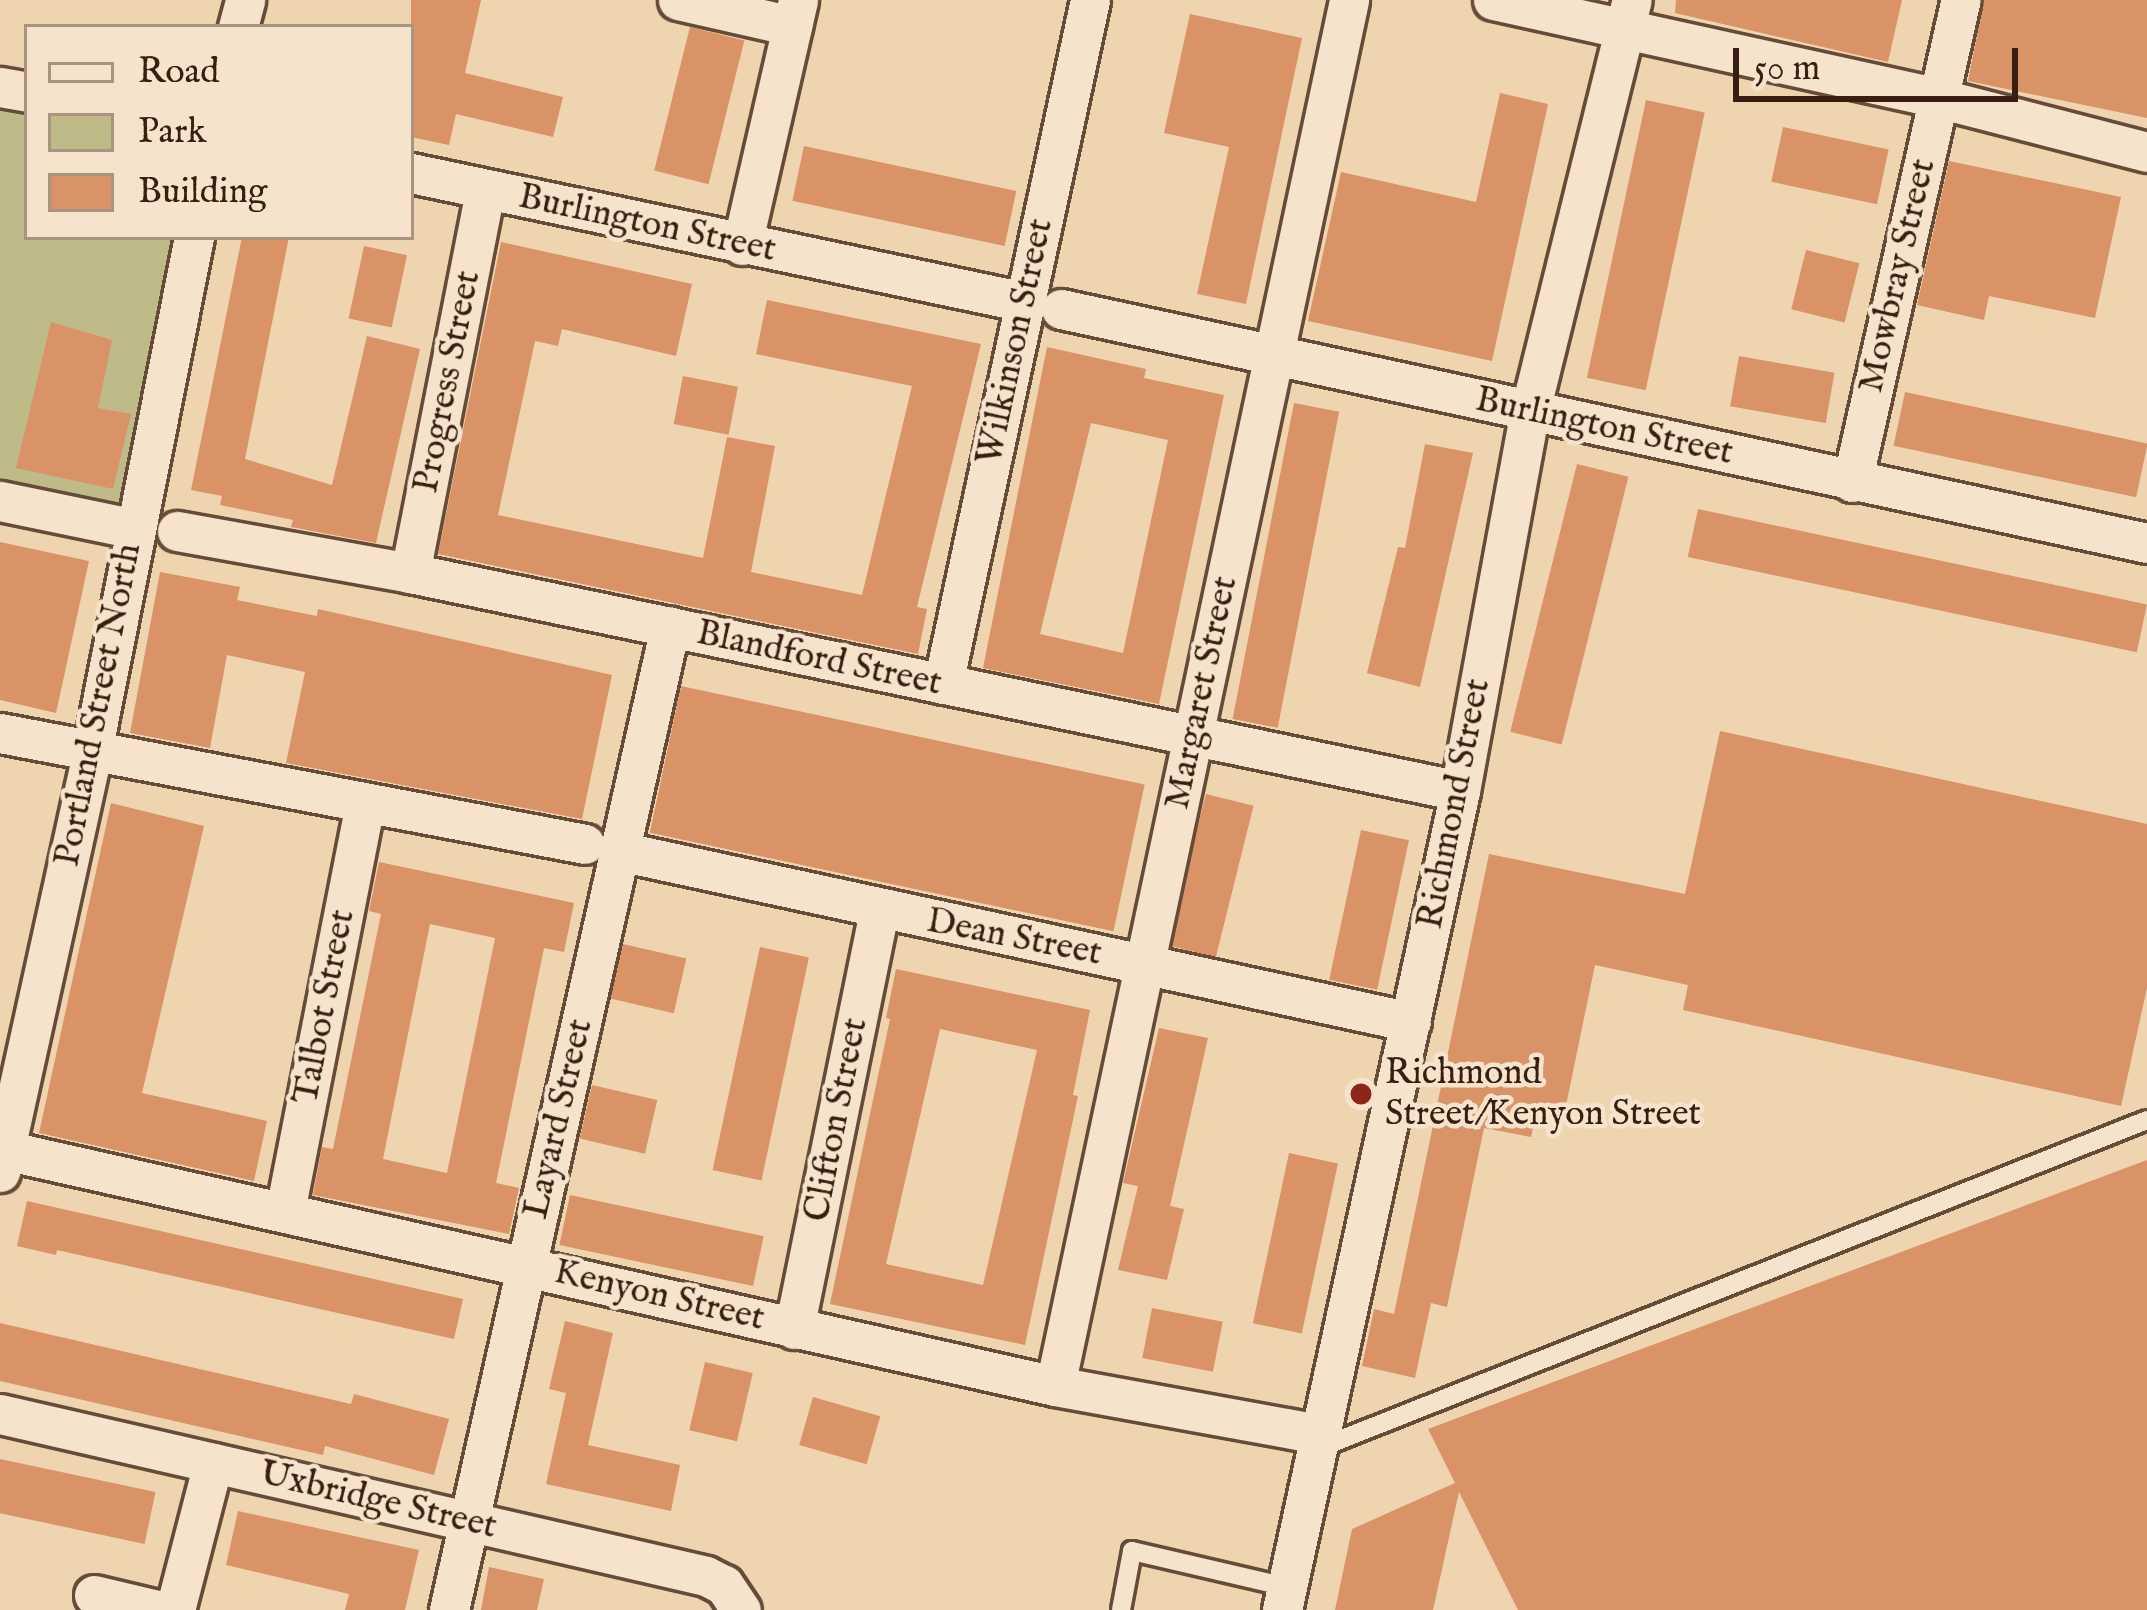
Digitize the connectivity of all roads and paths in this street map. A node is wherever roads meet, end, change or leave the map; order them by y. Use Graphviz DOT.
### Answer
graph roads {
  1 [pos="678,0"];
  2 [pos="1090,0"];
  3 [pos="1349,0"];
  4 [pos="1493,0"];
  5 [pos="1961,0"];
  6 [pos="795,13"];
  7 [pos="1629,16"];
  8 [pos="1938,98"];
  9 [pos="2147,152"];
  10 [pos="414,174"];
  11 [pos="485,190"];
  12 [pos="193,240"];
  13 [pos="742,245"];
  14 [pos="1043,306"];
  15 [pos="1274,354"];
  16 [pos="1530,411"];
  17 [pos="1852,482"];
  18 [pos="0,501"];
  19 [pos="135,529"];
  20 [pos="178,531"];
  21 [pos="2147,544"];
  22 [pos="410,573"];
  23 [pos="670,627"];
  24 [pos="943,684"];
  25 [pos="0,733"];
  26 [pos="1193,736"];
  27 [pos="92,752"];
  28 [pos="1460,791"];
  29 [pos="365,803"];
  30 [pos="602,848"];
  31 [pos="879,911"];
  32 [pos="1144,964"];
  33 [pos="1411,1022"];
  34 [pos="2147,1120"];
  35 [pos="2,1157"];
  36 [pos="285,1211"];
  37 [pos="526,1265"];
  38 [pos="794,1329"];
  39 [pos="1054,1386"];
  40 [pos="0,1414"];
  41 [pos="1318,1442"];
  42 [pos="213,1463"];
  43 [pos="469,1521"];
  44 [pos="94,1595"];
  45 [pos="1284,1599"];
  46 [pos="157,1610"];
  47 [pos="175,1610"];
  48 [pos="449,1610"];
  49 [pos="741,1610"];
  50 [pos="1121,1610"];
  1 -- 6 [label="street"];
  2 -- 14 [label="street, Wilkinson Street"];
  3 -- 15 [label="street, Margaret Street"];
  4 -- 7 [label="street"];
  5 -- 8 [label="street, Mowbray Street"];
  6 -- 13 [label="street"];
  7 -- 8 [label="street"];
  7 -- 16 [label="street, Richmond Street"];
  8 -- 9 [label="street"];
  8 -- 17 [label="street, Mowbray Street"];
  10 -- 11 [label="street, Burlington Street"];
  11 -- 13 [label="street, Burlington Street"];
  11 -- 22 [label="street, Progress Street"];
  12 -- 19 [label="street, Portland Street North"];
  13 -- 14 [label="street, Burlington Street"];
  14 -- 15 [label="street, Burlington Street"];
  14 -- 24 [label="street, Wilkinson Street"];
  15 -- 16 [label="street, Burlington Street"];
  15 -- 26 [label="street, Margaret Street"];
  16 -- 17 [label="street, Burlington Street"];
  16 -- 28 [label="street, Richmond Street"];
  17 -- 21 [label="street, Burlington Street"];
  18 -- 19 [label="street"];
  19 -- 27 [label="street, Portland Street North"];
  20 -- 22 [label="street, Blandford Street"];
  22 -- 23 [label="street, Blandford Street"];
  23 -- 24 [label="street, Blandford Street"];
  23 -- 30 [label="street, Layard Street"];
  24 -- 26 [label="street, Blandford Street"];
  25 -- 27 [label="street, Dean Street"];
  26 -- 28 [label="street, Blandford Street"];
  26 -- 32 [label="street, Margaret Street"];
  27 -- 29 [label="street, Dean Street"];
  27 -- 35 [label="street, Portland Street North"];
  28 -- 33 [label="street, Richmond Street"];
  29 -- 30 [label="street, Dean Street"];
  29 -- 36 [label="street, Talbot Street"];
  30 -- 31 [label="street, Dean Street"];
  30 -- 37 [label="street, Layard Street"];
  31 -- 32 [label="street, Dean Street"];
  31 -- 38 [label="street, Clifton Street"];
  32 -- 33 [label="street, Dean Street"];
  32 -- 39 [label="street, Margaret Street"];
  33 -- 41 [label="street, Richmond Street"];
  34 -- 41 [label="lane"];
  35 -- 36 [label="street, Kenyon Street"];
  36 -- 37 [label="street, Kenyon Street"];
  37 -- 38 [label="street, Kenyon Street"];
  37 -- 43 [label="street, Layard Street"];
  38 -- 39 [label="street, Kenyon Street"];
  39 -- 41 [label="street, Kenyon Street"];
  40 -- 42 [label="street, Uxbridge Street"];
  41 -- 45 [label="street, Richmond Street"];
  42 -- 43 [label="street, Uxbridge Street"];
  42 -- 47 [label="street"];
  43 -- 48 [label="street, Layard Street"];
  43 -- 49 [label="street, Uxbridge Street"];
  44 -- 46 [label="street"];
  45 -- 50 [label="lane"];
}
